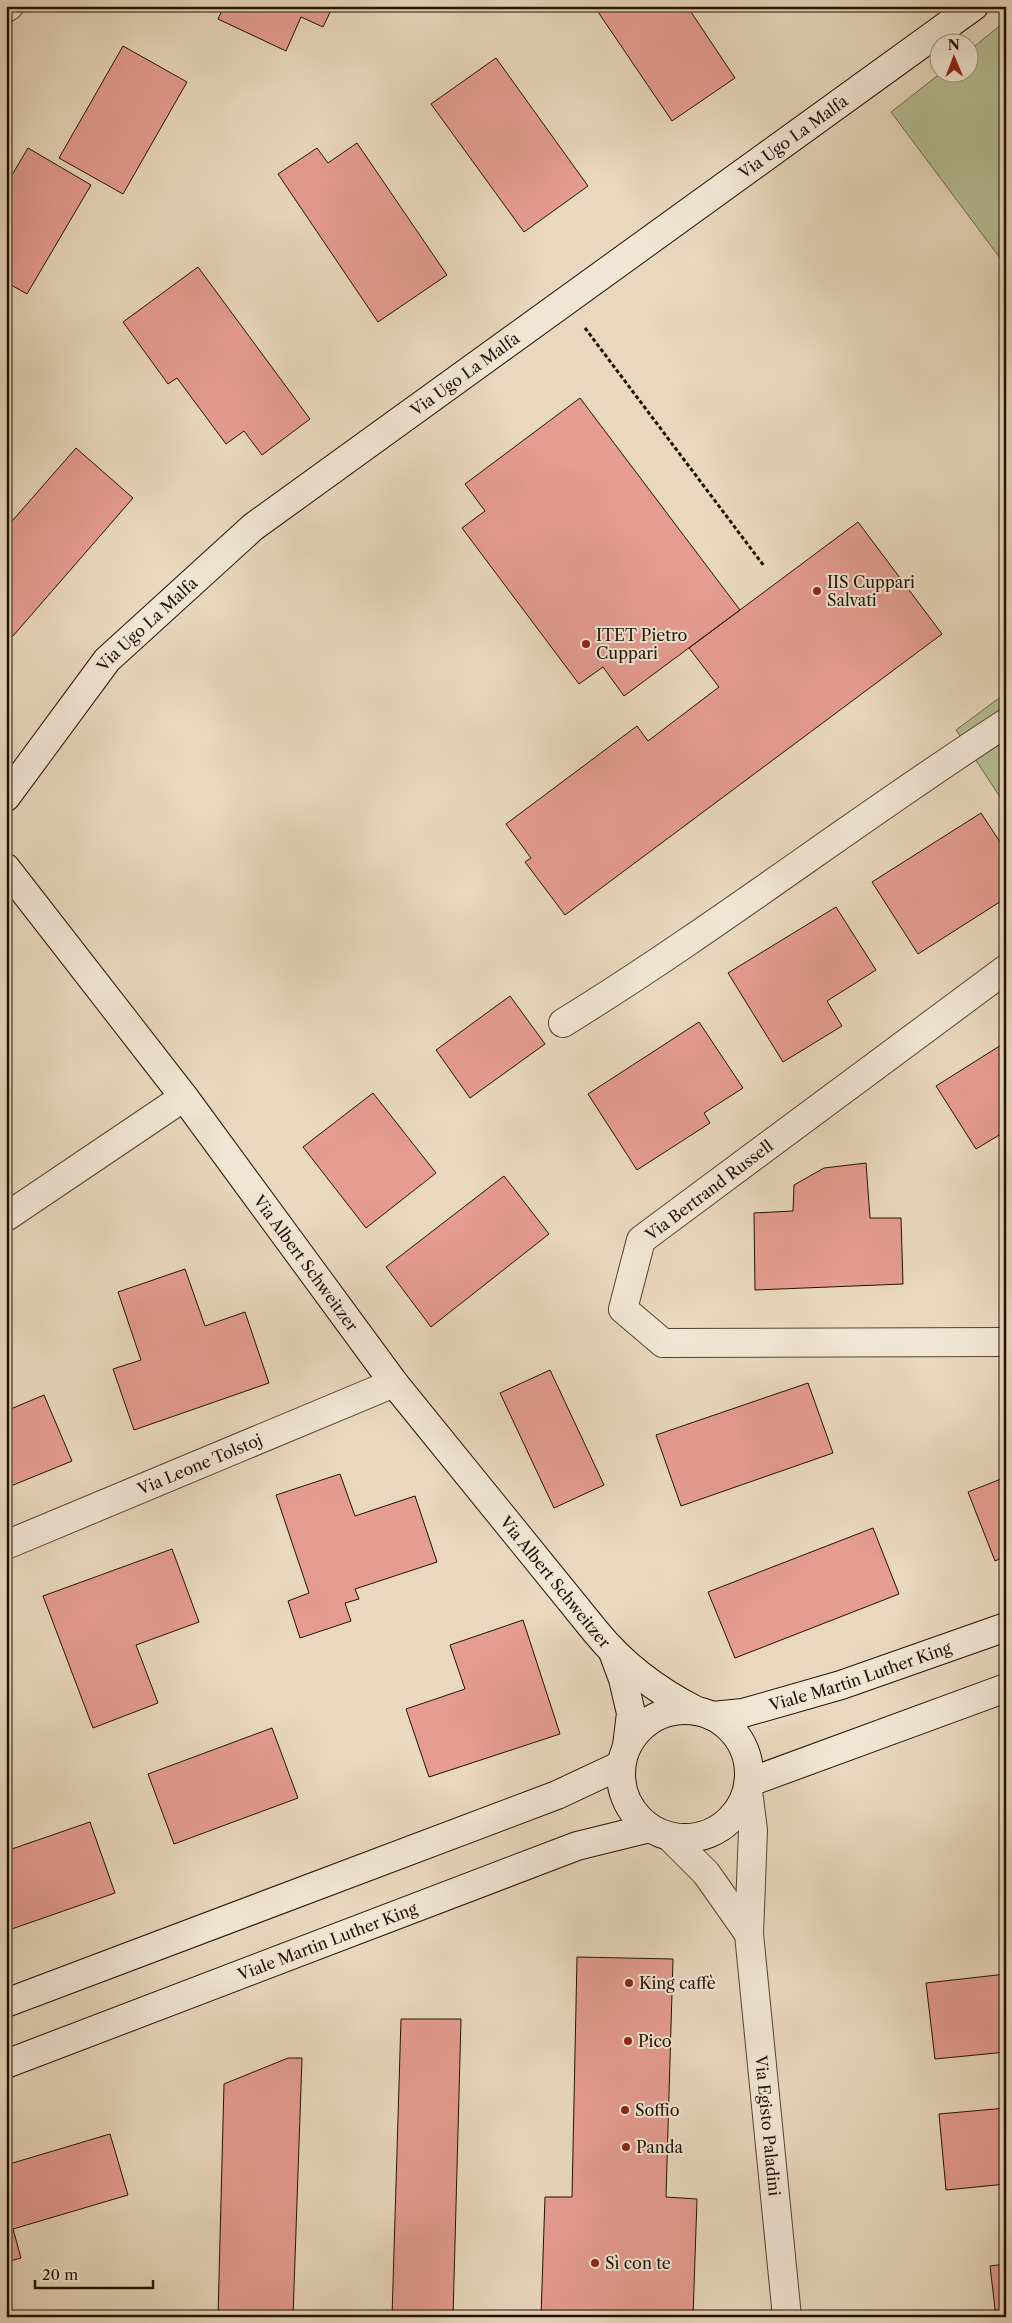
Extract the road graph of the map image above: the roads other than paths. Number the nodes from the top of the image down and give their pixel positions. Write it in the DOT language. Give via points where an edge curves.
graph roads {
  1 [pos="974,6"];
  2 [pos="1006,723"];
  3 [pos="6,797"];
  4 [pos="6,868"];
  5 [pos="1006,969"];
  6 [pos="563,1023"];
  7 [pos="184,1097"];
  8 [pos="6,1217"];
  9 [pos="1006,1342"];
  10 [pos="394,1383"];
  11 [pos="6,1545"];
  12 [pos="1006,1627"];
  13 [pos="613,1652"];
  14 [pos="1006,1688"];
  15 [pos="703,1713"];
  16 [pos="624,1756"];
  17 [pos="749,1786"];
  18 [pos="660,1833"];
  19 [pos="748,1934"];
  20 [pos="6,2003"];
  21 [pos="6,2064"];
  22 [pos="787,2317"];
  1 -- 3 [label="street, Via Ugo La Malfa" via="253,527 107,660"];
  2 -- 6 [label="street" via="832,840 644,973"];
  4 -- 7 [label="street, Via Albert Schweitzer"];
  5 -- 9 [label="street, Via Bertrand Russell" via="640,1240 623,1310 663,1343"];
  7 -- 8 [label="street"];
  7 -- 10 [label="street, Via Albert Schweitzer"];
  10 -- 11 [label="street, Via Leone Tolstoj"];
  10 -- 13 [label="street, Via Albert Schweitzer"];
  12 -- 15 [label="street, Viale Martin Luther King" via="842,1685 743,1713"];
  13 -- 15 [label="street, Via Albert Schweitzer" via="671,1698"];
  13 -- 16 [label="street, Via Albert Schweitzer" via="631,1713"];
  14 -- 17 [label="street"];
  15 -- 16 [label="street, Viale Martin Luther King" via="674,1710 655,1717 639,1729"];
  15 -- 17 [label="street" via="726,1724 737,1735 749,1765"];
  16 -- 18 [label="street" via="621,1784 627,1801 636,1817"];
  16 -- 20 [label="street, Viale Martin Luther King" via="557,1795"];
  17 -- 18 [label="street, Viale Martin Luther King" via="740,1809 727,1824 709,1834 690,1839"];
  17 -- 19 [label="street, Via Egisto Paladini" via="753,1830"];
  18 -- 19 [label="street, Via Egisto Paladini" via="706,1873"];
  18 -- 21 [label="street, Viale Martin Luther King" via="577,1846"];
  19 -- 22 [label="street, Via Egisto Paladini"];
}
